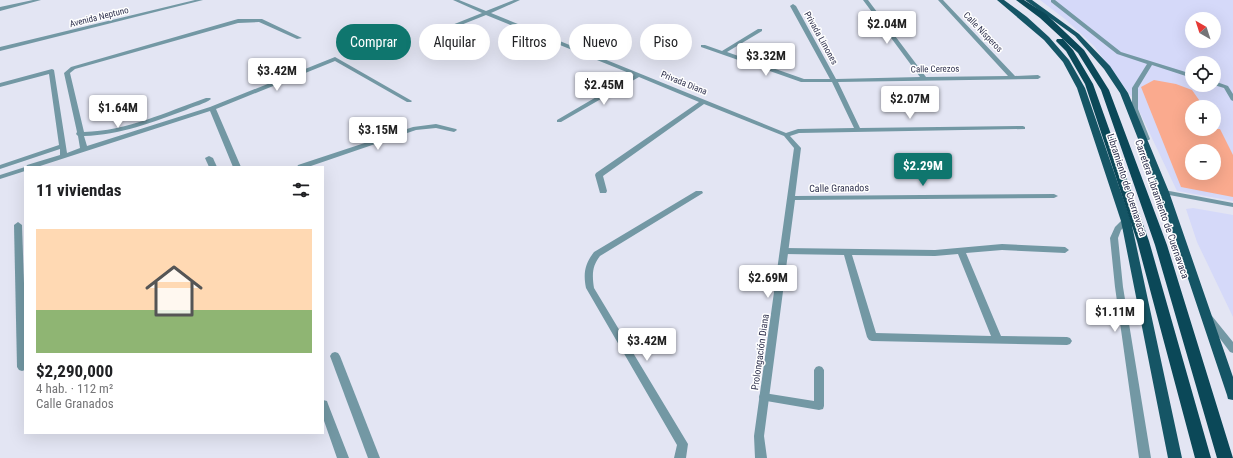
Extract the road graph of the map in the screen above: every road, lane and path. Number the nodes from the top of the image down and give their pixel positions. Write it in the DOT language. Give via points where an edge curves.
graph roads {
  1 [pos="39,0"];
  2 [pos="201,0"];
  3 [pos="455,0"];
  4 [pos="518,0"];
  5 [pos="865,0"];
  6 [pos="940,0"];
  7 [pos="1000,0"];
  8 [pos="1010,0"];
  9 [pos="1019,0"];
  10 [pos="1028,0"];
  11 [pos="1052,1"];
  12 [pos="793,6"];
  13 [pos="0,9"];
  14 [pos="486,14"];
  15 [pos="460,24"];
  16 [pos="760,30"];
  17 [pos="299,38"];
  18 [pos="703,46"];
  19 [pos="0,49"];
  20 [pos="722,53"];
  21 [pos="1150,62"];
  22 [pos="1185,74"];
  23 [pos="639,75"];
  24 [pos="1013,77"];
  25 [pos="1038,77"];
  26 [pos="833,79"];
  27 [pos="924,79"];
  28 [pos="0,85"];
  29 [pos="1221,85"];
  30 [pos="208,99"];
  31 [pos="1233,99"];
  32 [pos="704,101"];
  33 [pos="409,102"];
  34 [pos="212,108"];
  35 [pos="559,121"];
  36 [pos="1023,128"];
  37 [pos="454,130"];
  38 [pos="858,130"];
  39 [pos="80,134"];
  40 [pos="786,135"];
  41 [pos="63,146"];
  42 [pos="84,149"];
  43 [pos="64,156"];
  44 [pos="209,158"];
  45 [pos="33,166"];
  46 [pos="213,166"];
  47 [pos="237,166"];
  48 [pos="304,166"];
  49 [pos="0,167"];
  50 [pos="1154,167"];
  51 [pos="24,169"];
  52 [pos="0,177"];
  53 [pos="603,191"];
  54 [pos="1164,192"];
  55 [pos="699,193"];
  56 [pos="1054,196"];
  57 [pos="792,198"];
  58 [pos="1233,205"];
  59 [pos="1126,221"];
  60 [pos="18,225"];
  61 [pos="1065,250"];
  62 [pos="785,251"];
  63 [pos="847,252"];
  64 [pos="961,252"];
  65 [pos="1208,318"];
  66 [pos="998,340"];
  67 [pos="1068,341"];
  68 [pos="1233,349"];
  69 [pos="335,356"];
  70 [pos="24,366"];
  71 [pos="819,370"];
  72 [pos="1233,395"];
  73 [pos="764,397"];
  74 [pos="324,407"];
  75 [pos="1173,453"];
  76 [pos="1203,457"];
  77 [pos="343,458"];
  78 [pos="374,458"];
  79 [pos="680,458"];
  80 [pos="761,458"];
  81 [pos="1145,458"];
  82 [pos="1225,458"];
  1 -- 13 [label="street"];
  2 -- 19 [label="street, Avenida Neptuno"];
  3 -- 14 [label="street, Privada Diana"];
  4 -- 14 [label="street"];
  5 -- 27 [label="street"];
  6 -- 24 [label="street, Calle Nísperos"];
  7 -- 59 [label="main road, Libramiento de Cuernavaca" via="1057,48 1076,77"];
  8 -- 76 [label="highway" via="1033,16 1069,50 1090,84 1143,241"];
  9 -- 82 [label="highway, Carretera Libramiento de Cuernavaca" via="1043,16 1081,52 1105,90 1161,245"];
  10 -- 50 [label="main road" via="1077,35 1107,68 1124,93"];
  11 -- 21 [label="street" via="1119,53"];
  12 -- 26 [label="street, Privada Limones"];
  14 -- 15 [label="street"];
  14 -- 23 [label="street, Privada Diana"];
  16 -- 20 [label="street"];
  17 -- 39 [label="street" via="260,20 250,19 73,68 67,73"];
  18 -- 20 [label="street, Calle Cerezos"];
  20 -- 26 [label="street, Calle Cerezos" via="803,81"];
  21 -- 22 [label="street"];
  21 -- 50 [label="street" via="1135,88 1135,109 1156,163"];
  23 -- 32 [label="street, Privada Diana"];
  23 -- 35 [label="street"];
  24 -- 25 [label="street, Calle Cerezos"];
  24 -- 27 [label="street, Calle Cerezos"];
  26 -- 27 [label="street, Calle Cerezos"];
  26 -- 38 [label="street, Privada Limones"];
  28 -- 41 [label="street" via="52,71"];
  29 -- 31 [label="street" via="1226,87"];
  30 -- 39 [label="street" via="115,131"];
  32 -- 40 [label="street, Privada Diana"];
  32 -- 53 [label="street" via="599,175"];
  33 -- 34 [label="street" via="335,59"];
  34 -- 42 [label="street"];
  34 -- 47 [label="street"];
  36 -- 38 [label="street"];
  37 -- 48 [label="street" via="436,126 415,128"];
  38 -- 40 [label="street" via="798,131"];
  39 -- 42 [label="street"];
  40 -- 57 [label="street, Prolongación Diana" via="798,148"];
  41 -- 43 [label="street"];
  41 -- 49 [label="street"];
  42 -- 43 [label="street"];
  43 -- 45 [label="street"];
  44 -- 46 [label="street"];
  50 -- 54 [label="main road"];
  51 -- 52 [label="street"];
  54 -- 58 [label="street"];
  54 -- 65 [label="main road"];
  55 -- 79 [label="street" via="597,254 590,263 587,273 590,288 683,444"];
  56 -- 57 [label="street, Calle Granados"];
  57 -- 62 [label="street, Prolongación Diana"];
  59 -- 75 [label="main road, Libramiento de Cuernavaca"];
  59 -- 81 [label="street" via="1114,238"];
  60 -- 70 [label="street" via="22,367"];
  61 -- 64 [label="street" via="1002,247"];
  62 -- 63 [label="street"];
  62 -- 73 [label="street, Prolongación Diana"];
  63 -- 64 [label="street"];
  63 -- 66 [label="street" via="872,336"];
  64 -- 66 [label="street"];
  65 -- 68 [label="street"];
  65 -- 72 [label="main road"];
  66 -- 67 [label="street"];
  69 -- 78 [label="street"];
  71 -- 73 [label="street" via="819,406"];
  73 -- 80 [label="street, Prolongación Diana" via="759,436"];
  74 -- 77 [label="street"];
}
